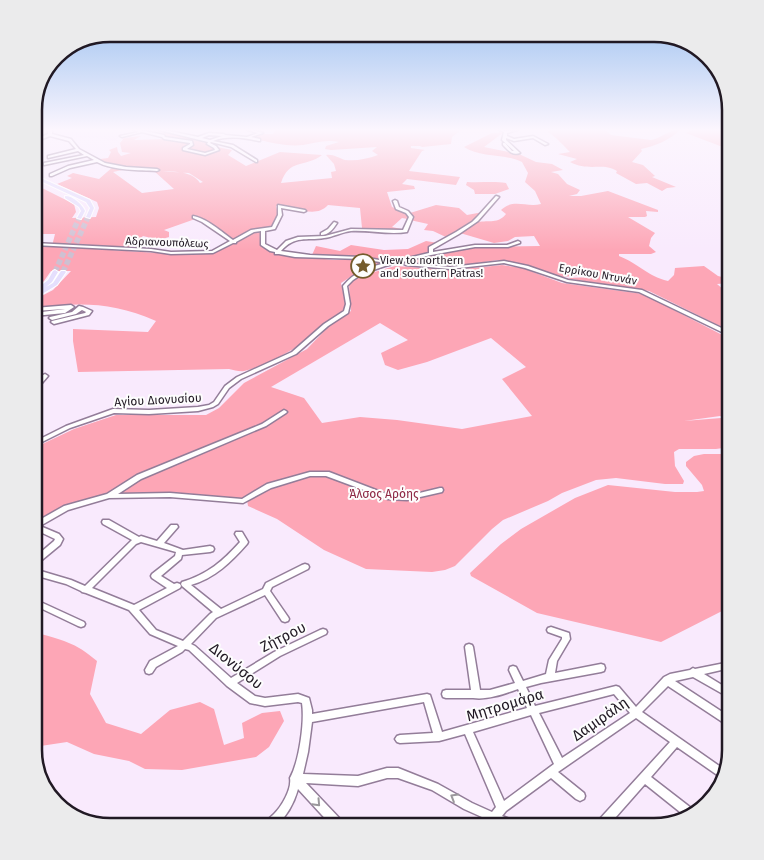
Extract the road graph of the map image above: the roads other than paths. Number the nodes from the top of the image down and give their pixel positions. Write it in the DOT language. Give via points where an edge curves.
graph roads {
  1 [pos="63,170"];
  2 [pos="51,175"];
  3 [pos="43,180"];
  4 [pos="43,185"];
  5 [pos="498,197"];
  6 [pos="396,200"];
  7 [pos="304,211"];
  8 [pos="88,217"];
  9 [pos="79,218"];
  10 [pos="194,218"];
  11 [pos="335,223"];
  12 [pos="262,230"];
  13 [pos="312,236"];
  14 [pos="234,242"];
  15 [pos="518,242"];
  16 [pos="43,245"];
  17 [pos="277,253"];
  18 [pos="430,254"];
  19 [pos="396,263"];
  20 [pos="55,272"];
  21 [pos="63,272"];
  22 [pos="43,286"];
  23 [pos="43,292"];
  24 [pos="71,307"];
  25 [pos="81,308"];
  26 [pos="43,309"];
  27 [pos="43,315"];
  28 [pos="53,320"];
  29 [pos="722,330"];
  30 [pos="45,376"];
  31 [pos="43,379"];
  32 [pos="284,412"];
  33 [pos="42,440"];
  34 [pos="440,490"];
  35 [pos="110,496"];
  36 [pos="42,521"];
  37 [pos="106,522"];
  38 [pos="174,528"];
  39 [pos="42,530"];
  40 [pos="238,534"];
  41 [pos="137,539"];
  42 [pos="160,543"];
  43 [pos="210,549"];
  44 [pos="180,553"];
  45 [pos="42,555"];
  46 [pos="305,567"];
  47 [pos="42,574"];
  48 [pos="185,584"];
  49 [pos="174,588"];
  50 [pos="86,590"];
  51 [pos="266,592"];
  52 [pos="42,606"];
  53 [pos="134,610"];
  54 [pos="220,613"];
  55 [pos="285,619"];
  56 [pos="81,624"];
  57 [pos="551,630"];
  58 [pos="323,632"];
  59 [pos="185,644"];
  60 [pos="470,647"];
  61 [pos="722,667"];
  62 [pos="602,668"];
  63 [pos="149,670"];
  64 [pos="513,670"];
  65 [pos="693,672"];
  66 [pos="550,677"];
  67 [pos="667,680"];
  68 [pos="230,683"];
  69 [pos="520,686"];
  70 [pos="722,689"];
  71 [pos="446,694"];
  72 [pos="476,695"];
  73 [pos="532,711"];
  74 [pos="636,713"];
  75 [pos="722,717"];
  76 [pos="308,719"];
  77 [pos="468,730"];
  78 [pos="439,737"];
  79 [pos="400,739"];
  80 [pos="676,742"];
  81 [pos="560,765"];
  82 [pos="718,771"];
  83 [pos="551,772"];
  84 [pos="295,778"];
  85 [pos="644,778"];
  86 [pos="580,796"];
  87 [pos="502,808"];
  88 [pos="684,810"];
  89 [pos="494,817"];
  90 [pos="275,818"];
  91 [pos="332,818"];
  92 [pos="608,818"];
  1 -- 2 [label="street"];
  3 -- 8 [label="main road" via="88,201 92,208"];
  4 -- 9 [label="main road" via="78,202 83,208"];
  5 -- 18 [label="street, Αγίου Διονυσίου" via="473,224 431,248"];
  6 -- 13 [label="street" via="397,208 411,217 405,231 356,230"];
  7 -- 12 [label="street, Αδριανουπόλεως" via="279,206 280,215 275,228"];
  10 -- 14 [label="street"];
  11 -- 13 [label="street" via="328,232"];
  12 -- 14 [label="street, Αδριανουπόλεως" via="253,231"];
  12 -- 17 [label="street" via="263,245"];
  13 -- 17 [label="street" via="292,239"];
  14 -- 16 [label="street, Αδριανουπόλεως" via="216,252 177,253"];
  15 -- 18 [label="street" via="508,246 475,246"];
  17 -- 19 [label="street, Ερρίκου Ντυνάν"];
  18 -- 19 [label="street, Αγίου Διονυσίου"];
  19 -- 29 [label="street, Ερρίκου Ντυνάν" via="445,268 497,262 514,264 567,281 646,293"];
  19 -- 33 [label="street, Αγίου Διονυσίου" via="369,269 351,278 345,286 346,312 294,353 239,378 213,405 166,411 113,411"];
  20 -- 22 [label="main road"];
  21 -- 23 [label="main road" via="55,284"];
  24 -- 25 [label="street"];
  24 -- 26 [label="street"];
  24 -- 27 [label="street"];
  25 -- 28 [label="street"];
  25 -- 28 [label="street" via="89,311"];
  30 -- 31 [label="street"];
  32 -- 35 [label="street" via="264,426 139,477"];
  34 -- 35 [label="street" via="407,498 388,497 327,474 310,474 269,486 243,501 170,495"];
  35 -- 36 [label="street" via="66,508"];
  37 -- 41 [label="street"];
  38 -- 42 [label="street"];
  39 -- 45 [label="street" via="59,539"];
  40 -- 48 [label="street" via="244,542 215,571"];
  41 -- 42 [label="street"];
  41 -- 50 [label="street"];
  42 -- 44 [label="street" via="178,549"];
  43 -- 44 [label="street"];
  44 -- 49 [label="street" via="155,576"];
  46 -- 51 [label="street" via="269,585"];
  47 -- 50 [label="street, Διονύσου"];
  48 -- 49 [label="street"];
  48 -- 54 [label="street"];
  49 -- 53 [label="street"];
  50 -- 53 [label="street, Διονύσου"];
  51 -- 54 [label="street"];
  51 -- 55 [label="street"];
  52 -- 56 [label="street"];
  53 -- 59 [label="street, Διονύσου" via="153,632"];
  54 -- 59 [label="street" via="207,621"];
  57 -- 66 [label="street" via="566,635 566,639 553,660"];
  58 -- 68 [label="street, Ζήτρου" via="277,654"];
  59 -- 63 [label="street"];
  59 -- 68 [label="street, Διονύσου"];
  60 -- 72 [label="street"];
  61 -- 65 [label="street, Δαμιράλη"];
  62 -- 66 [label="street"];
  64 -- 69 [label="street"];
  65 -- 67 [label="street, Δαμιράλη"];
  65 -- 70 [label="street"];
  66 -- 69 [label="street"];
  67 -- 74 [label="street, Δαμιράλη"];
  67 -- 75 [label="street"];
  68 -- 76 [label="street, Διονύσου" via="256,701 302,699 307,703"];
  69 -- 72 [label="street"];
  69 -- 73 [label="street"];
  71 -- 72 [label="street"];
  73 -- 74 [label="street, Μητρομάρα" via="616,690"];
  73 -- 77 [label="street, Μητρομάρα"];
  73 -- 81 [label="street"];
  74 -- 80 [label="street"];
  74 -- 81 [label="street, Δαμιράλη"];
  76 -- 78 [label="street" via="427,698"];
  76 -- 84 [label="street"];
  77 -- 78 [label="street, Μητρομάρα"];
  77 -- 87 [label="street"];
  78 -- 79 [label="street, Μητρομάρα"];
  80 -- 82 [label="street"];
  80 -- 85 [label="street"];
  81 -- 83 [label="street, Δαμιράλη"];
  83 -- 86 [label="street"];
  83 -- 87 [label="street, Δαμιράλη"];
  89 -- 84 [label="street, one-way" via="435,787 398,773 358,781"];
  84 -- 90 [label="street" via="286,806"];
  84 -- 91 [label="street, one-way"];
  85 -- 88 [label="street"];
  85 -- 92 [label="street"];
  87 -- 89 [label="street, Δαμιράλη"];
}
